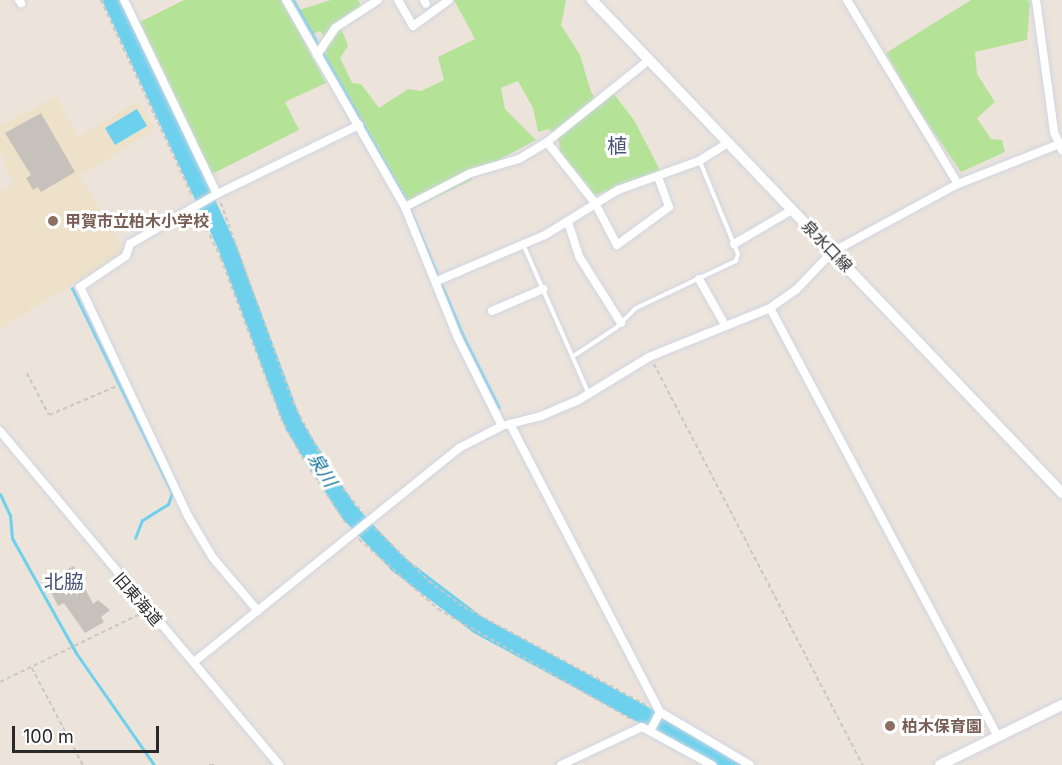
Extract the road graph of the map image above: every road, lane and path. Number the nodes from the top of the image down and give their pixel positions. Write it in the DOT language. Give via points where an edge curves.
graph roads {
  1 [pos="101,0"];
  2 [pos="124,0"];
  3 [pos="286,0"];
  4 [pos="378,0"];
  5 [pos="399,0"];
  6 [pos="449,0"];
  7 [pos="592,0"];
  8 [pos="848,0"];
  9 [pos="1036,0"];
  10 [pos="317,55"];
  11 [pos="649,60"];
  12 [pos="359,125"];
  13 [pos="547,142"];
  14 [pos="728,143"];
  15 [pos="1061,146"];
  16 [pos="699,161"];
  17 [pos="658,177"];
  18 [pos="958,184"];
  19 [pos="214,196"];
  20 [pos="595,203"];
  21 [pos="198,205"];
  22 [pos="405,207"];
  23 [pos="792,210"];
  24 [pos="568,222"];
  25 [pos="523,243"];
  26 [pos="734,244"];
  27 [pos="832,252"];
  28 [pos="699,279"];
  29 [pos="437,281"];
  30 [pos="543,289"];
  31 [pos="770,308"];
  32 [pos="492,311"];
  33 [pos="621,323"];
  34 [pos="724,325"];
  35 [pos="575,355"];
  36 [pos="649,357"];
  37 [pos="27,373"];
  38 [pos="126,382"];
  39 [pos="588,392"];
  40 [pos="510,424"];
  41 [pos="502,426"];
  42 [pos="0,431"];
  43 [pos="1062,493"];
  44 [pos="368,521"];
  45 [pos="356,533"];
  46 [pos="148,610"];
  47 [pos="258,611"];
  48 [pos="194,662"];
  49 [pos="32,668"];
  50 [pos="0,682"];
  51 [pos="1062,705"];
  52 [pos="659,714"];
  53 [pos="642,727"];
  54 [pos="651,729"];
  55 [pos="998,737"];
  56 [pos="82,765"];
  57 [pos="209,765"];
  58 [pos="214,765"];
  59 [pos="279,765"];
  60 [pos="561,765"];
  61 [pos="712,765"];
  62 [pos="750,765"];
  63 [pos="863,765"];
  64 [pos="940,765"];
  1 -- 21 [label="path"];
  2 -- 19 [label="street"];
  3 -- 10 [label="street"];
  4 -- 10 [label="street" via="335,28"];
  5 -- 6 [label="street" via="413,26"];
  7 -- 11 [label="main road, 泉水口線"];
  8 -- 18 [label="street"];
  9 -- 15 [label="street"];
  10 -- 12 [label="street"];
  11 -- 13 [label="street"];
  11 -- 14 [label="main road, 泉水口線"];
  12 -- 19 [label="street"];
  12 -- 22 [label="street"];
  13 -- 20 [label="street"];
  13 -- 22 [label="street" via="519,159 471,173"];
  14 -- 16 [label="street"];
  14 -- 23 [label="main road, 泉水口線"];
  15 -- 18 [label="street"];
  16 -- 17 [label="street"];
  16 -- 26 [label="lane"];
  17 -- 20 [label="street" via="618,190"];
  17 -- 20 [label="street" via="669,207 617,245"];
  18 -- 27 [label="street"];
  19 -- 21 [label="street"];
  19 -- 44 [label="path" via="293,402 329,471"];
  20 -- 24 [label="street"];
  21 -- 38 [label="street" via="130,244 126,256 80,287"];
  21 -- 45 [label="path" via="281,418 302,457"];
  22 -- 29 [label="street"];
  23 -- 26 [label="street"];
  23 -- 27 [label="main road, 泉水口線"];
  24 -- 25 [label="street"];
  24 -- 33 [label="street" via="580,258"];
  25 -- 29 [label="street"];
  25 -- 30 [label="lane"];
  26 -- 28 [label="lane" via="736,261"];
  27 -- 31 [label="street" via="796,290"];
  27 -- 43 [label="main road, 泉水口線"];
  28 -- 33 [label="lane" via="636,308"];
  28 -- 34 [label="street"];
  29 -- 41 [label="street" via="458,338"];
  30 -- 32 [label="street"];
  30 -- 35 [label="lane"];
  31 -- 34 [label="street"];
  31 -- 55 [label="street"];
  33 -- 35 [label="lane"];
  34 -- 36 [label="street"];
  35 -- 39 [label="lane"];
  36 -- 39 [label="street"];
  36 -- 63 [label="path"];
  37 -- 38 [label="path" via="48,415"];
  38 -- 47 [label="street" via="188,516 213,558"];
  39 -- 40 [label="street" via="541,417"];
  40 -- 41 [label="street"];
  40 -- 52 [label="street"];
  41 -- 44 [label="street" via="459,448"];
  42 -- 46 [label="street, 旧東海道"];
  44 -- 45 [label="street"];
  44 -- 52 [label="path" via="429,581 464,607"];
  45 -- 47 [label="street"];
  45 -- 53 [label="path" via="438,609"];
  46 -- 48 [label="street, 旧東海道"];
  46 -- 49 [label="path"];
  47 -- 48 [label="street"];
  48 -- 59 [label="street, 旧東海道"];
  49 -- 50 [label="path"];
  49 -- 56 [label="path"];
  51 -- 55 [label="main road"];
  52 -- 54 [label="street"];
  52 -- 62 [label="street"];
  53 -- 54 [label="street"];
  53 -- 60 [label="street"];
  54 -- 61 [label="street"];
  55 -- 64 [label="main road"];
  57 -- 58 [label="path"];
}
